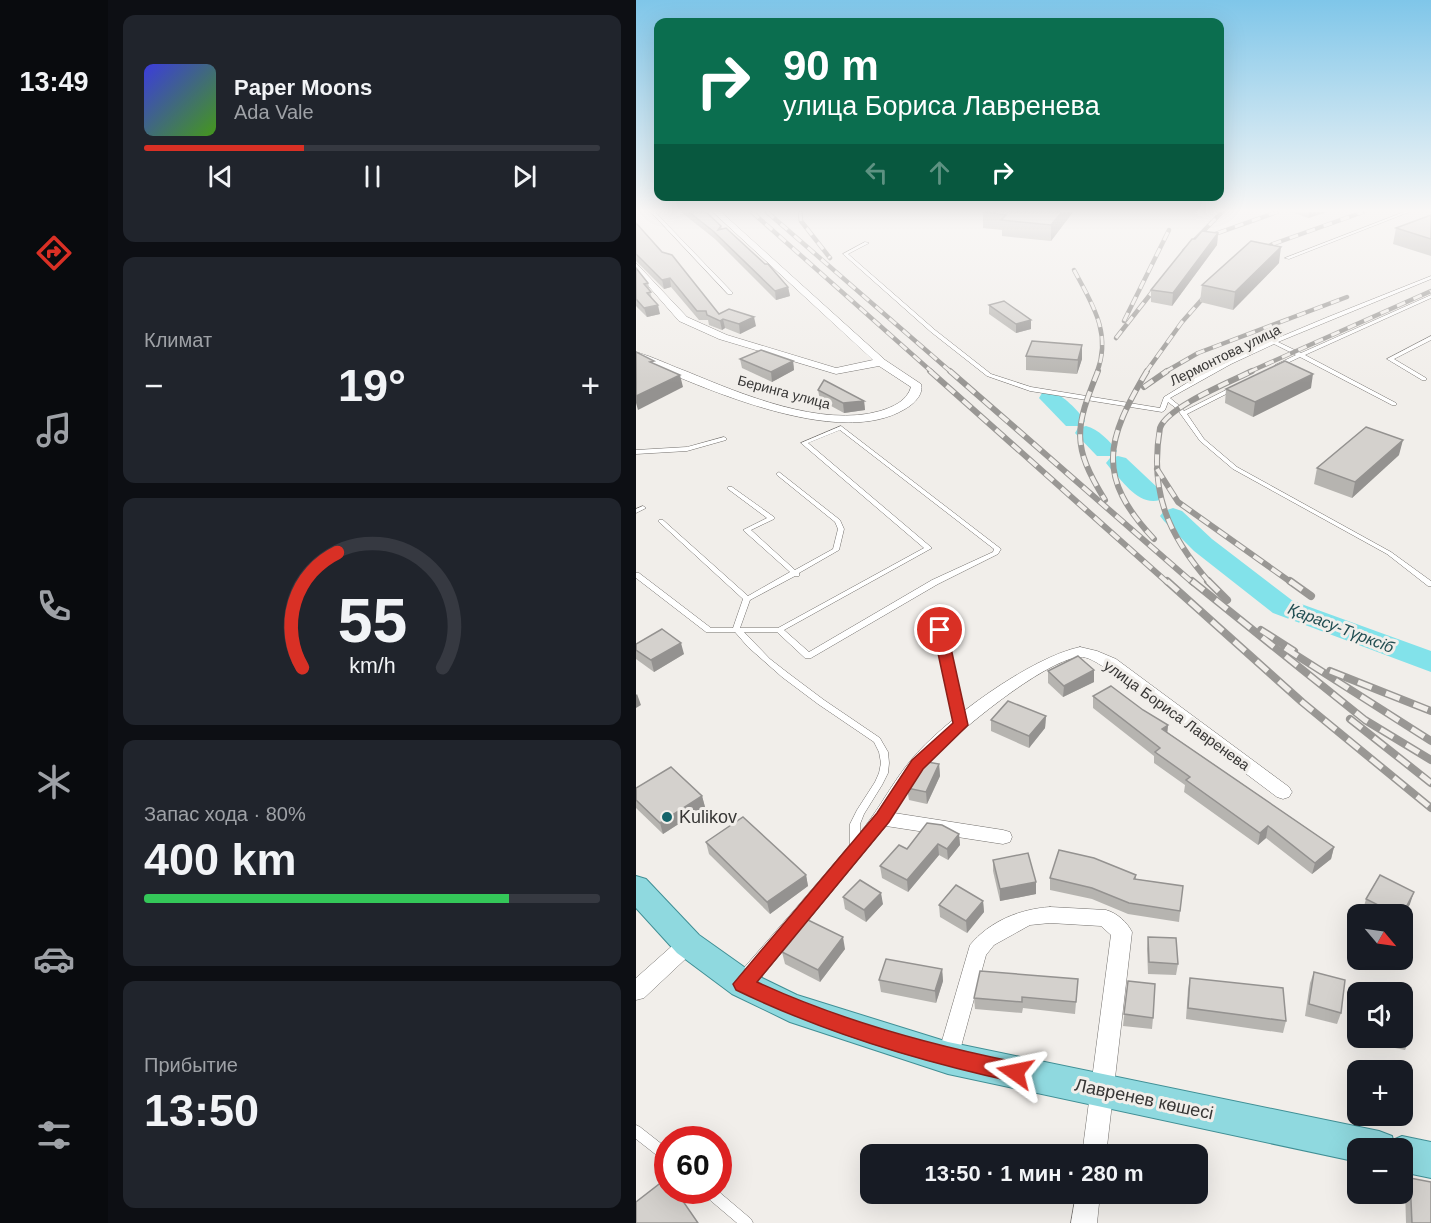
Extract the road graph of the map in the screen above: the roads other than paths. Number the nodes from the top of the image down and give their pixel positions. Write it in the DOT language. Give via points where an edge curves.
graph roads {
  1 [pos="639,269"];
  2 [pos="707,269"];
  3 [pos="779,269"];
  4 [pos="862,269"];
  5 [pos="1431,277"];
  6 [pos="730,293"];
  7 [pos="1431,296"];
  8 [pos="1431,338"];
  9 [pos="1275,342"];
  10 [pos="636,355"];
  11 [pos="1300,355"];
  12 [pos="881,362"];
  13 [pos="1268,371"];
  14 [pos="1424,379"];
  15 [pos="1236,387"];
  16 [pos="1166,398"];
  17 [pos="1394,404"];
  18 [pos="1182,414"];
  19 [pos="724,439"];
  20 [pos="636,452"];
  21 [pos="779,474"];
  22 [pos="730,488"];
  23 [pos="661,521"];
  24 [pos="796,574"];
  25 [pos="636,575"];
  26 [pos="1431,584"];
  27 [pos="747,599"];
  28 [pos="931,618"];
  29 [pos="736,629"];
  30 [pos="778,630"];
  31 [pos="961,725"];
  32 [pos="1283,792"];
  33 [pos="883,818"];
  34 [pos="1003,837"];
  35 [pos="855,852"];
  36 [pos="636,888"];
  37 [pos="688,944"];
  38 [pos="742,984"];
  39 [pos="636,991"];
  40 [pos="948,1058"];
  41 [pos="1103,1090"];
  42 [pos="636,1131"];
  43 [pos="1347,1142"];
  44 [pos="1096,1144"];
  45 [pos="654,1146"];
  46 [pos="1413,1156"];
  47 [pos="1431,1160"];
  48 [pos="724,1204"];
  49 [pos="1087,1204"];
  50 [pos="747,1223"];
  51 [pos="1084,1223"];
  1 -- 12 [label="street" via="682,319 712,333 836,371"];
  2 -- 6 [label="lane"];
  3 -- 12 [label="street"];
  4 -- 16 [label="lane" via="989,375 1030,389 1162,410"];
  5 -- 9 [label="lane, Лермонтова улица"];
  7 -- 11 [label="lane"];
  8 -- 14 [label="lane" via="1390,359"];
  9 -- 11 [label="lane"];
  9 -- 16 [label="lane, Лермонтова улица"];
  10 -- 12 [label="street, Беринга улица" via="720,391 833,421 885,415 915,395 917,386"];
  11 -- 13 [label="lane"];
  11 -- 17 [label="lane"];
  15 -- 18 [label="lane"];
  16 -- 18 [label="lane, Лермонтова улица"];
  18 -- 26 [label="lane, Лермонтова улица" via="1202,440 1235,468 1389,553"];
  19 -- 20 [label="lane" via="687,449"];
  21 -- 24 [label="lane" via="838,521 842,529 836,550"];
  22 -- 24 [label="lane" via="772,518 747,530"];
  23 -- 27 [label="lane"];
  24 -- 27 [label="lane"];
  25 -- 29 [label="lane" via="709,630"];
  27 -- 29 [label="lane"];
  28 -- 31 [label="lane" via="940,630"];
  29 -- 30 [label="lane"];
  29 -- 35 [label="lane" via="793,681 877,740 885,752 885,771 855,825"];
  30 -- 30 [label="lane" via="808,656 998,549 841,428 804,443 929,548"];
  31 -- 32 [label="street, улица Бориса Лавренева" via="1047,663 1080,652 1110,663"];
  31 -- 33 [label="street, улица Бориса Лавренева" via="927,753"];
  33 -- 34 [label="street"];
  33 -- 35 [label="street, улица Бориса Лавренева"];
  35 -- 38 [label="street, улица Бориса Лавренева"];
  36 -- 37 [label="main road, Лавренев көшесі"];
  37 -- 38 [label="main road, Лавренев көшесі"];
  37 -- 39 [label="street"];
  38 -- 40 [label="main road, Лавренев көшесі" via="790,1006"];
  40 -- 41 [label="main road, Лавренев көшесі"];
  40 -- 41 [label="street" via="977,951 987,939 1027,917 1106,918 1122,932"];
  41 -- 43 [label="main road, Лавренев көшесі"];
  41 -- 44 [label="street"];
  42 -- 45 [label="lane"];
  46 -- 47 [label="main road"];
  48 -- 50 [label="lane"];
  49 -- 51 [label="street"];
}
